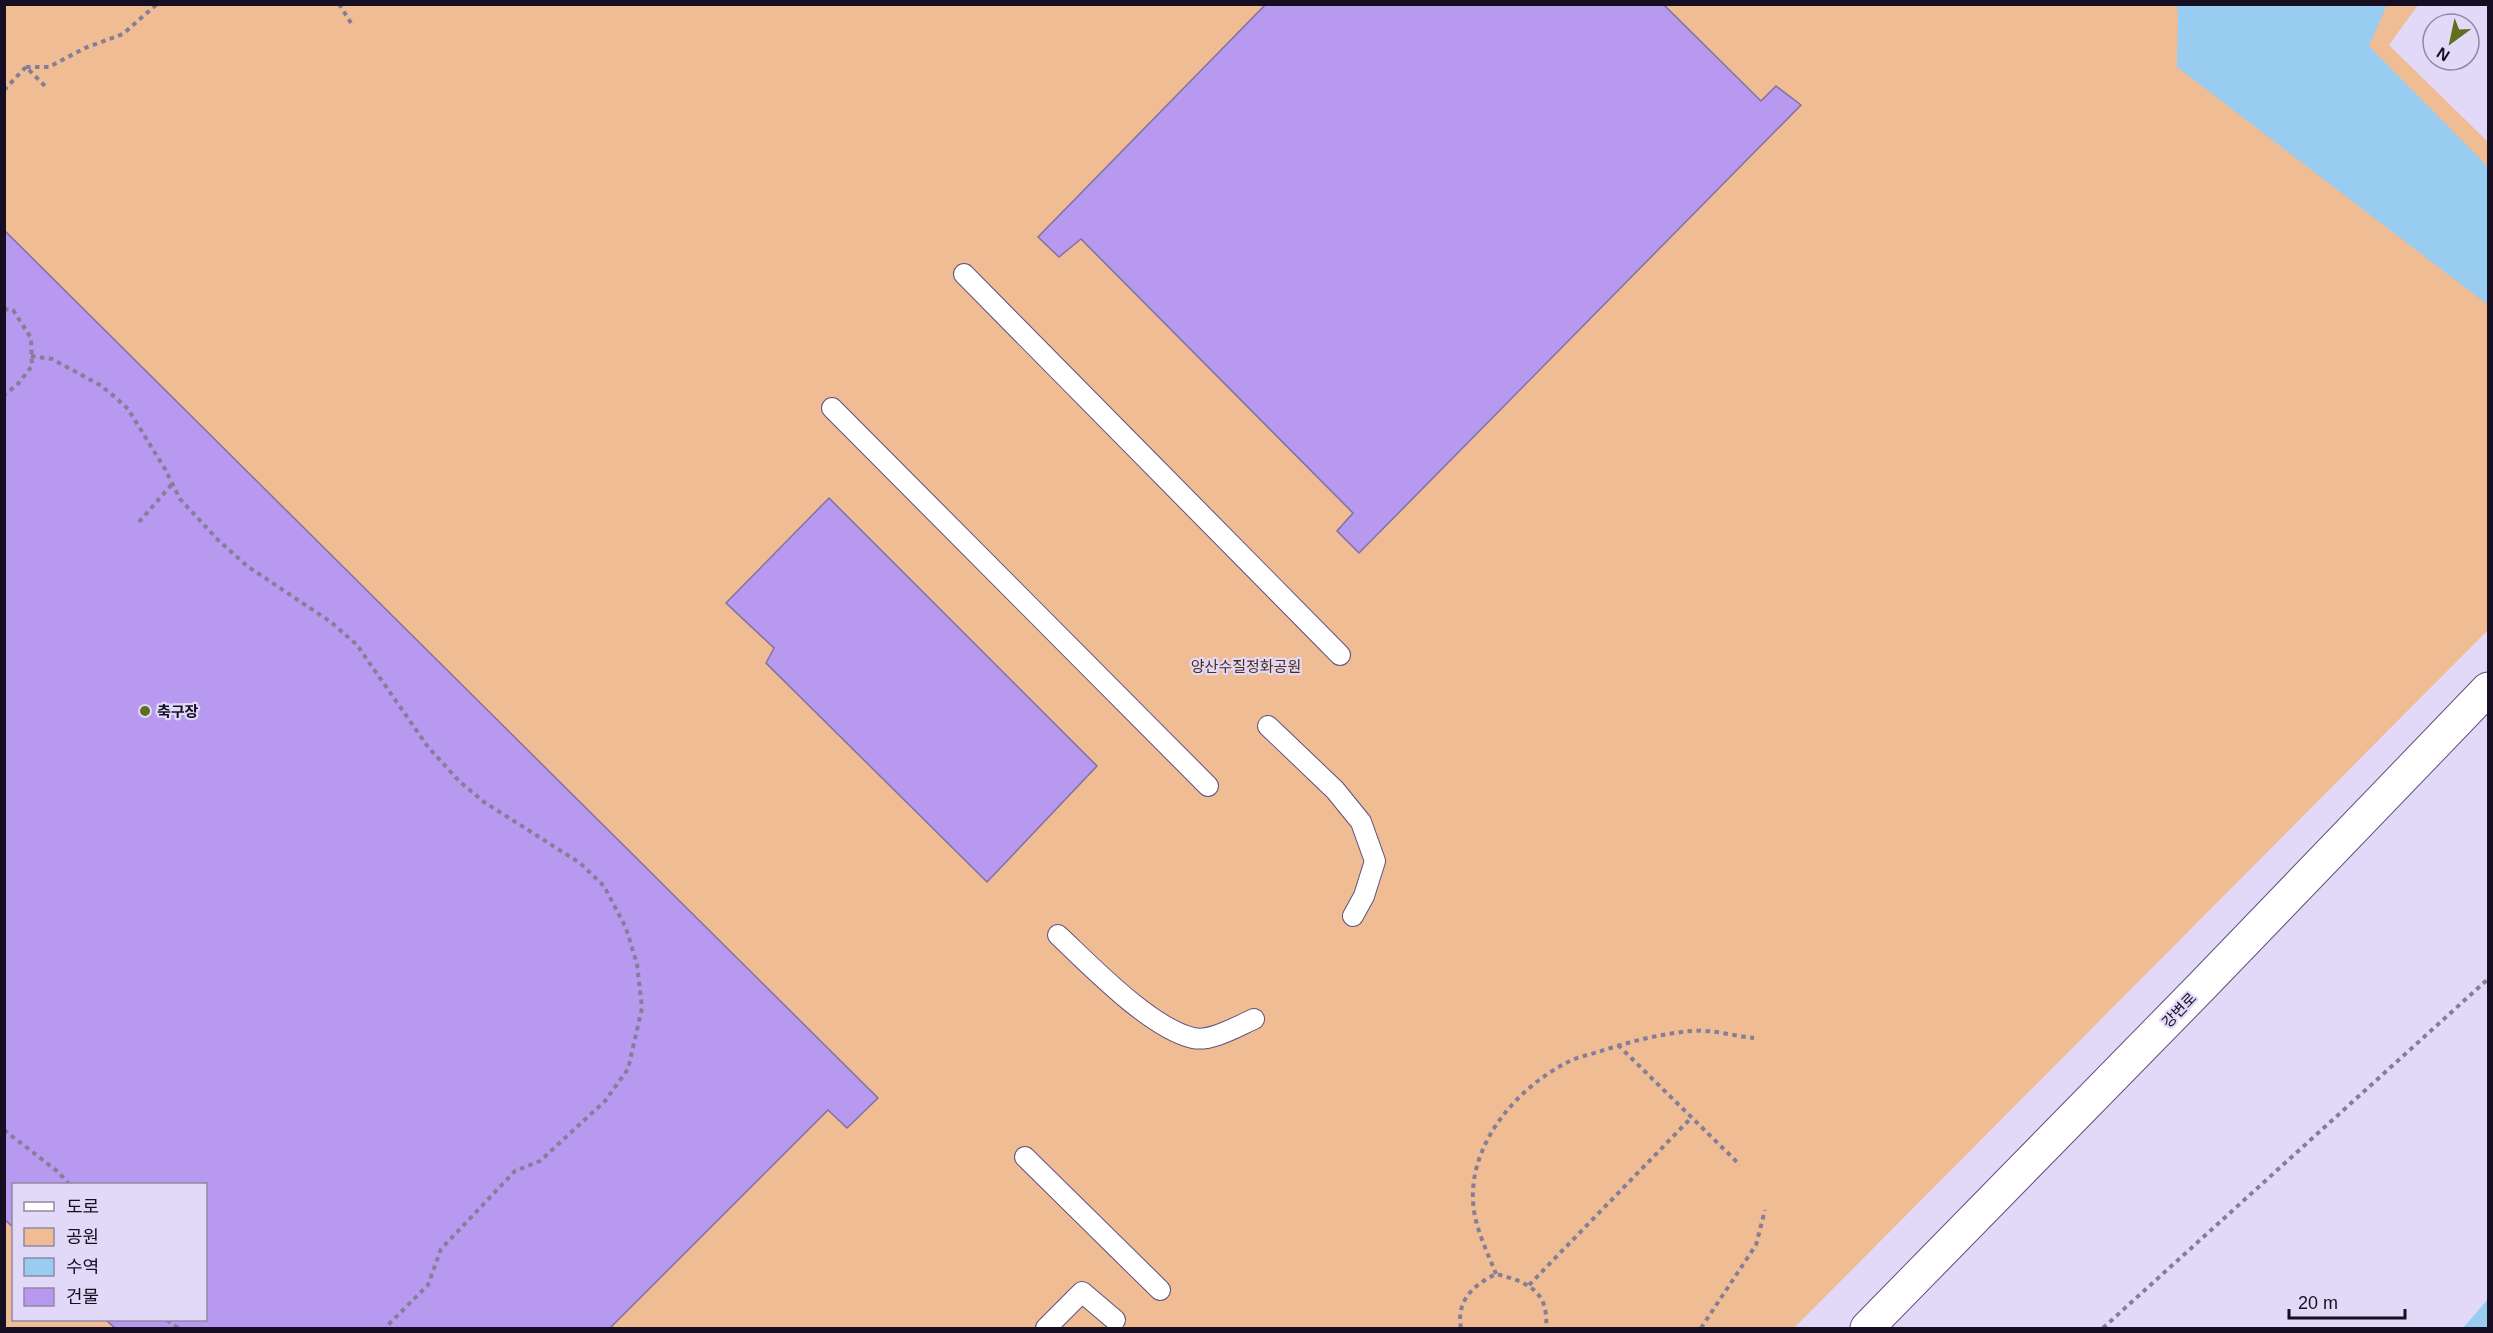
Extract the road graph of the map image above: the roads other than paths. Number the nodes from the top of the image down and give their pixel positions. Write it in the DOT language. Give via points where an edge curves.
graph roads {
  1 [pos="964,274"];
  2 [pos="832,408"];
  3 [pos="1340,655"];
  4 [pos="2488,689"];
  5 [pos="1268,726"];
  6 [pos="1208,786"];
  7 [pos="1353,915"];
  8 [pos="1058,935"];
  9 [pos="1254,1018"];
  10 [pos="1025,1157"];
  11 [pos="1160,1290"];
  12 [pos="1115,1320"];
  13 [pos="1046,1329"];
  14 [pos="1867,1329"];
  1 -- 3 [label="lane"];
  2 -- 6 [label="lane"];
  4 -- 14 [label="street, 강변로"];
  5 -- 7 [label="lane" via="1335,790 1360,822 1375,861 1364,896"];
  8 -- 9 [label="lane" via="1134,1005 1195,1039 1225,1033"];
  10 -- 11 [label="lane"];
  12 -- 13 [label="lane" via="1082,1292"];
}
